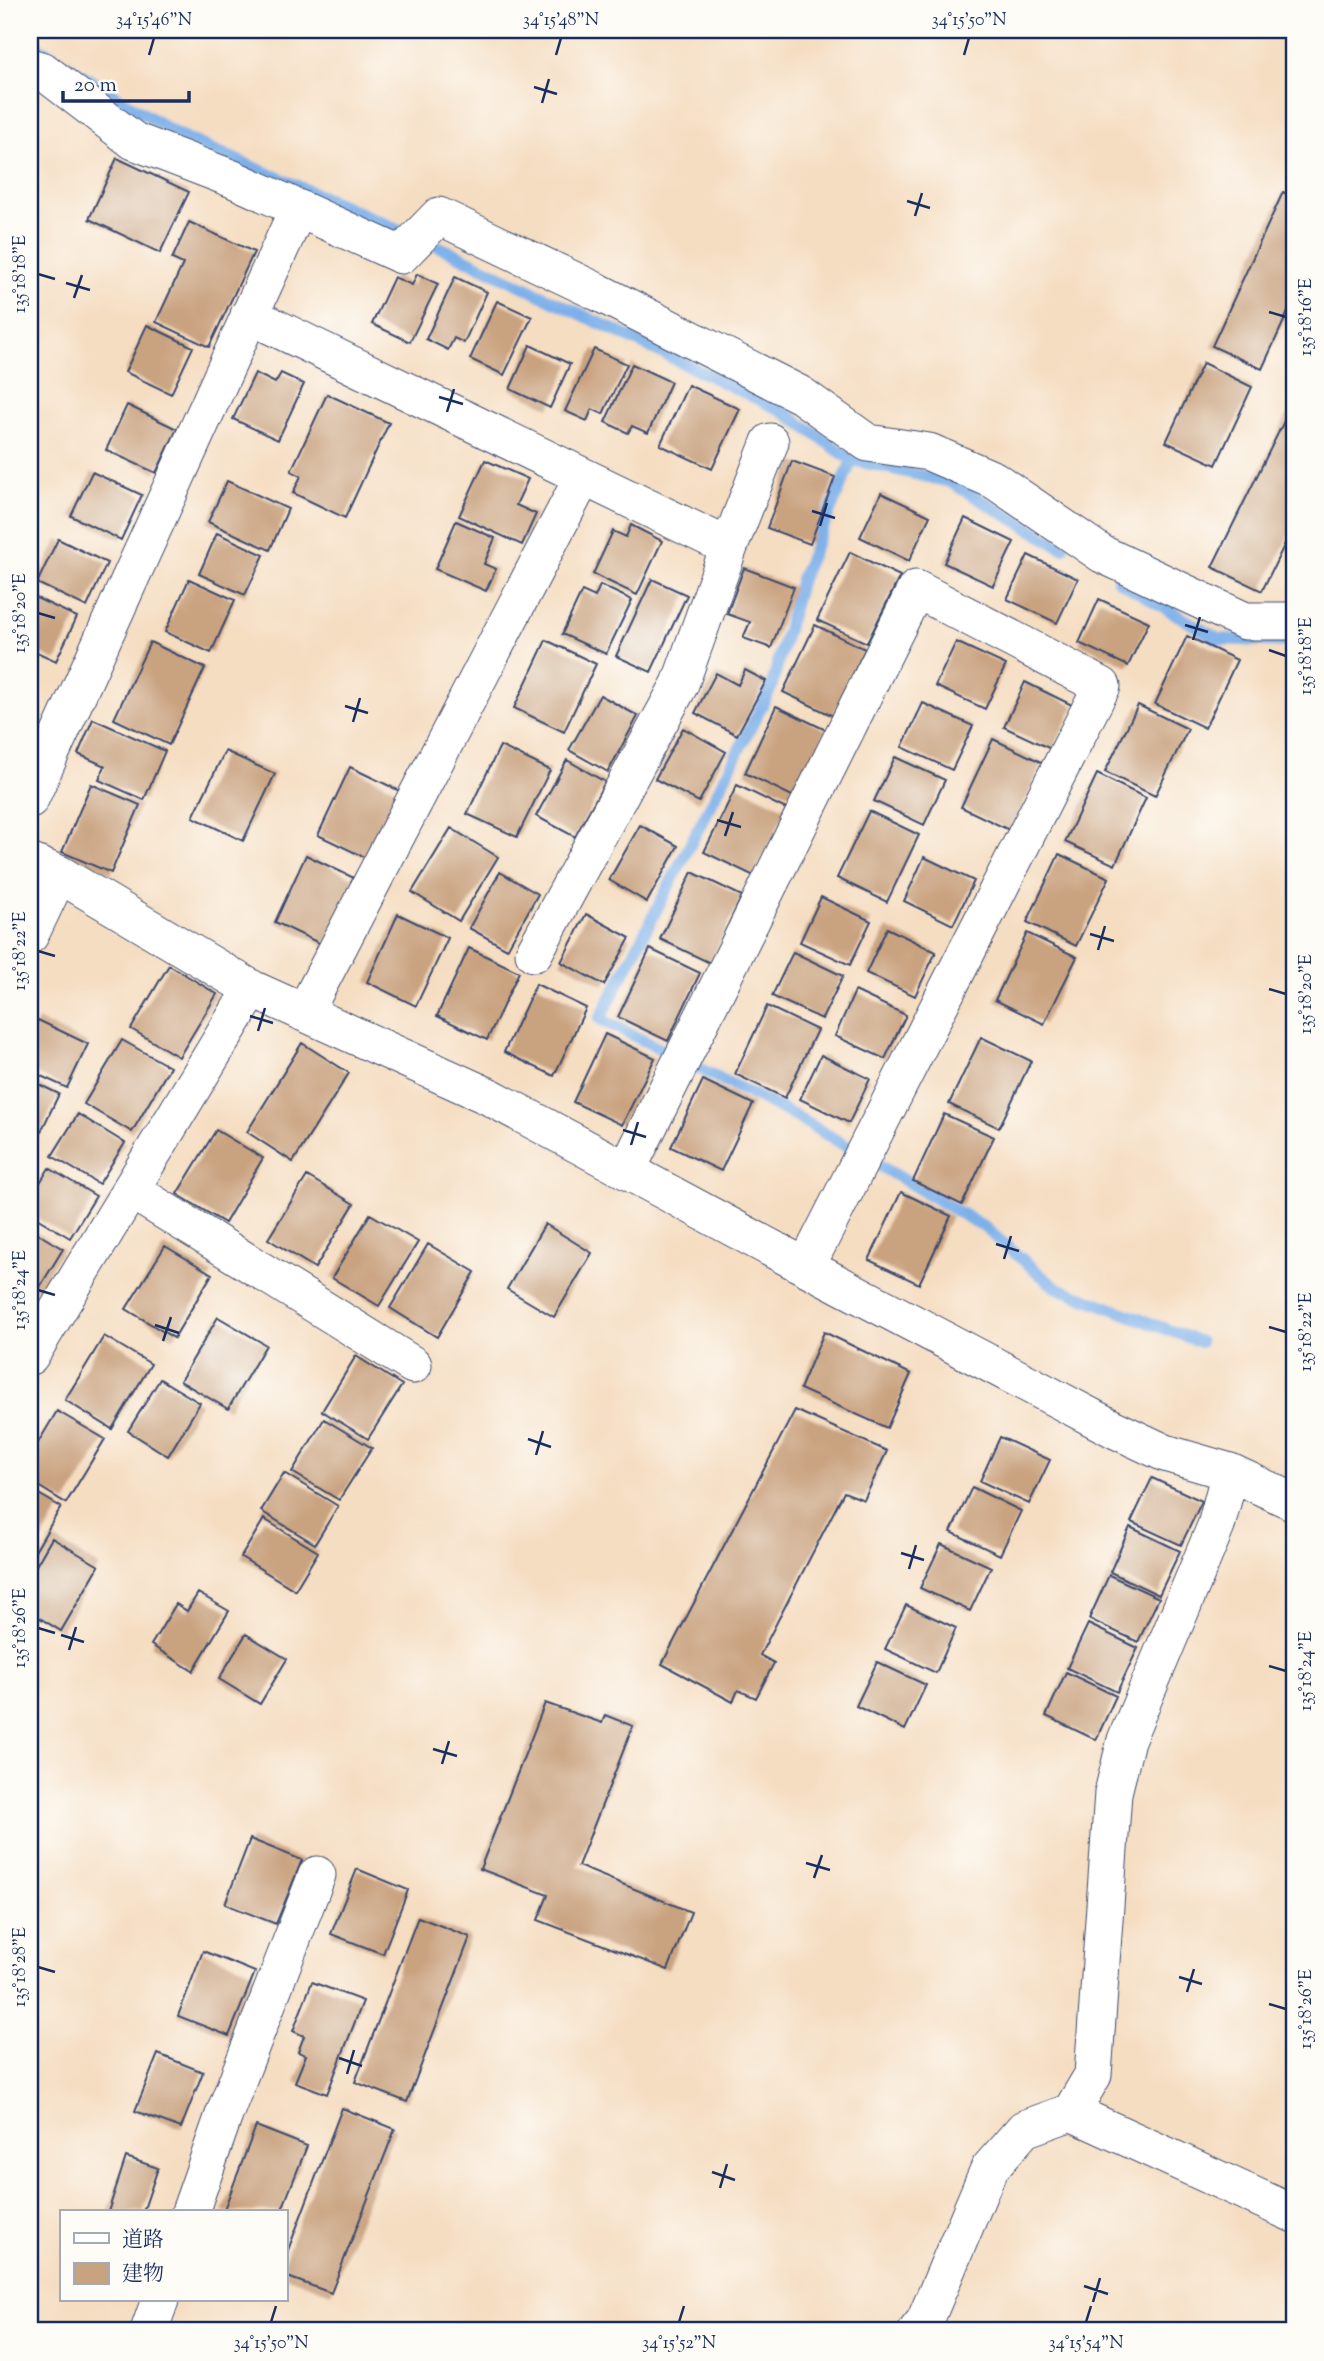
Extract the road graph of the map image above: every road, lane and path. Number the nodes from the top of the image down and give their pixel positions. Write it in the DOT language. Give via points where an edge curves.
graph roads {
  1 [pos="30,67"];
  2 [pos="298,209"];
  3 [pos="249,316"];
  4 [pos="770,442"];
  5 [pos="583,477"];
  6 [pos="729,547"];
  7 [pos="1294,621"];
  8 [pos="30,799"];
  9 [pos="44,868"];
  10 [pos="30,935"];
  11 [pos="534,953"];
  12 [pos="252,989"];
  13 [pos="304,1013"];
  14 [pos="627,1170"];
  15 [pos="131,1189"];
  16 [pos="806,1267"];
  17 [pos="30,1356"];
  18 [pos="413,1365"];
  19 [pos="1230,1472"];
  20 [pos="1294,1502"];
  21 [pos="317,1875"];
  22 [pos="1071,2112"];
  23 [pos="191,2210"];
  24 [pos="1294,2214"];
  25 [pos="159,2302"];
  26 [pos="149,2331"];
  27 [pos="917,2331"];
  1 -- 2 [label="street" via="43,71 134,141"];
  2 -- 3 [label="street"];
  2 -- 7 [label="street" via="401,255 439,216 801,395 868,443 929,452 993,480 1102,554 1245,621"];
  3 -- 5 [label="street"];
  3 -- 8 [label="street"];
  4 -- 6 [label="street"];
  5 -- 6 [label="street"];
  5 -- 13 [label="street"];
  6 -- 11 [label="street" via="680,684"];
  9 -- 10 [label="street"];
  9 -- 12 [label="street"];
  12 -- 13 [label="street"];
  12 -- 15 [label="street"];
  13 -- 14 [label="street" via="490,1097"];
  14 -- 16 [label="street"];
  14 -- 16 [label="street" via="916,589 1102,686"];
  15 -- 17 [label="street"];
  15 -- 18 [label="street"];
  16 -- 19 [label="street" via="1114,1429 1165,1453"];
  19 -- 20 [label="street"];
  19 -- 22 [label="street" via="1216,1526 1126,1740 1113,1793 1093,2075"];
  21 -- 23 [label="street"];
  22 -- 24 [label="street"];
  22 -- 27 [label="street" via="1024,2129 989,2169"];
  25 -- 26 [label="street"];
}
